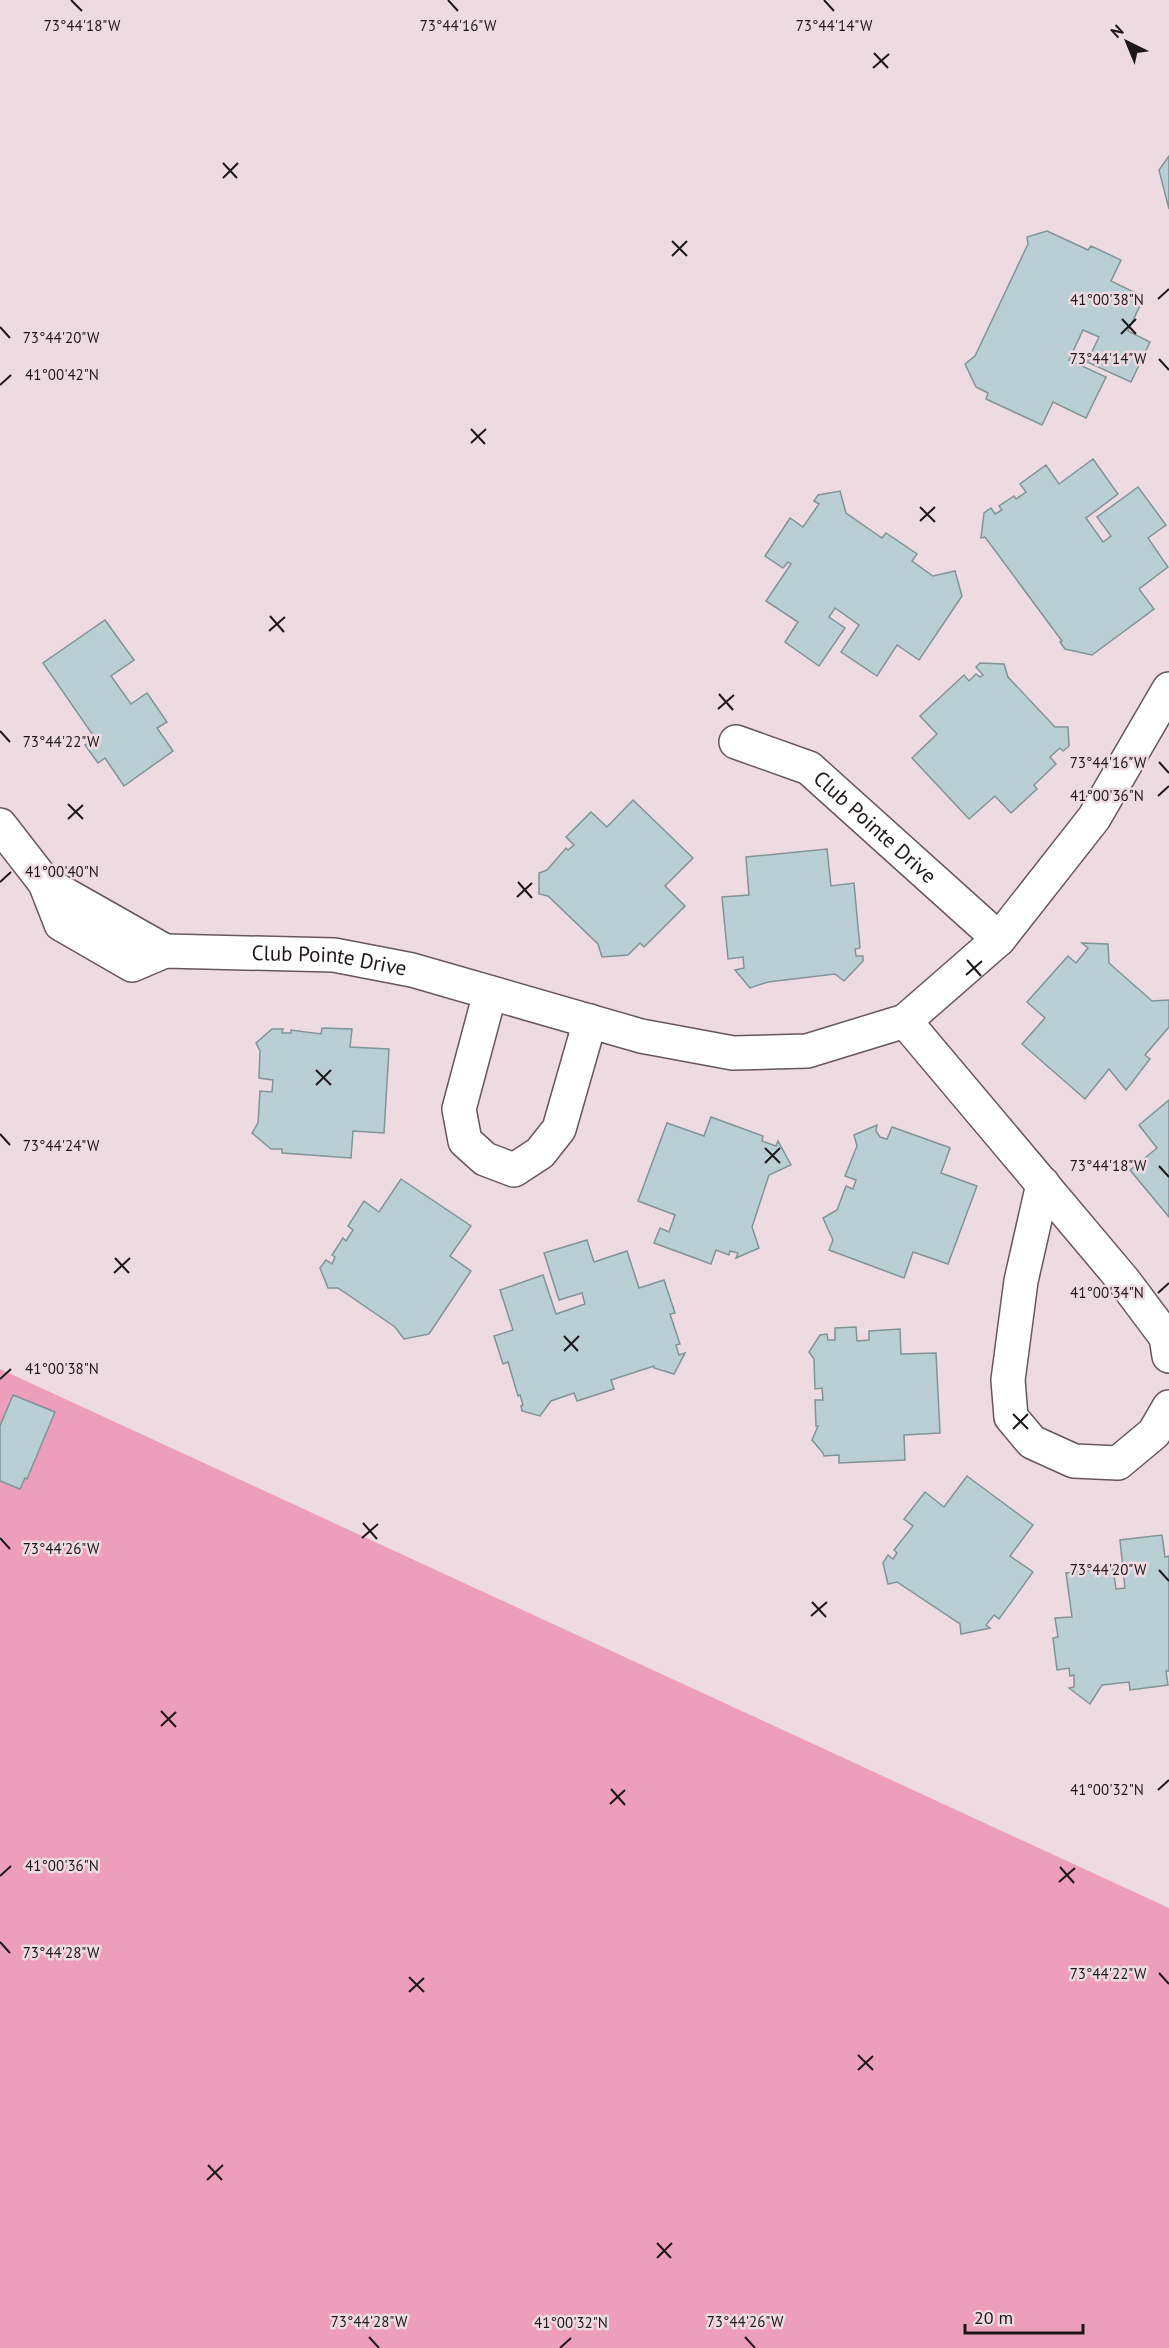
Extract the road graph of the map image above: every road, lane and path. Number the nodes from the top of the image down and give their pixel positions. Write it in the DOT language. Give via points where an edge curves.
graph roads {
  1 [pos="1169,689"];
  2 [pos="736,742"];
  3 [pos="0,825"];
  4 [pos="999,939"];
  5 [pos="490,993"];
  6 [pos="590,1021"];
  7 [pos="905,1021"];
  8 [pos="1043,1184"];
  9 [pos="1169,1356"];
  10 [pos="1169,1407"];
  1 -- 4 [label="street, Club Pointe Drive" via="1095,818"];
  2 -- 4 [label="street, Club Pointe Drive" via="809,768"];
  3 -- 5 [label="street, Club Pointe Drive" via="45,883 165,951 334,955 412,970"];
  4 -- 7 [label="street, Club Pointe Drive"];
  5 -- 6 [label="street, Club Pointe Drive"];
  5 -- 6 [label="street" via="459,1109 465,1142 485,1159 514,1170 540,1153 559,1129"];
  6 -- 7 [label="street, Club Pointe Drive" via="641,1036 734,1053 807,1051"];
  7 -- 8 [label="street"];
  8 -- 9 [label="street" via="1166,1337"];
  8 -- 10 [label="street" via="1020,1281 1008,1380 1011,1417 1032,1442 1074,1461 1118,1463 1154,1433"];
}
